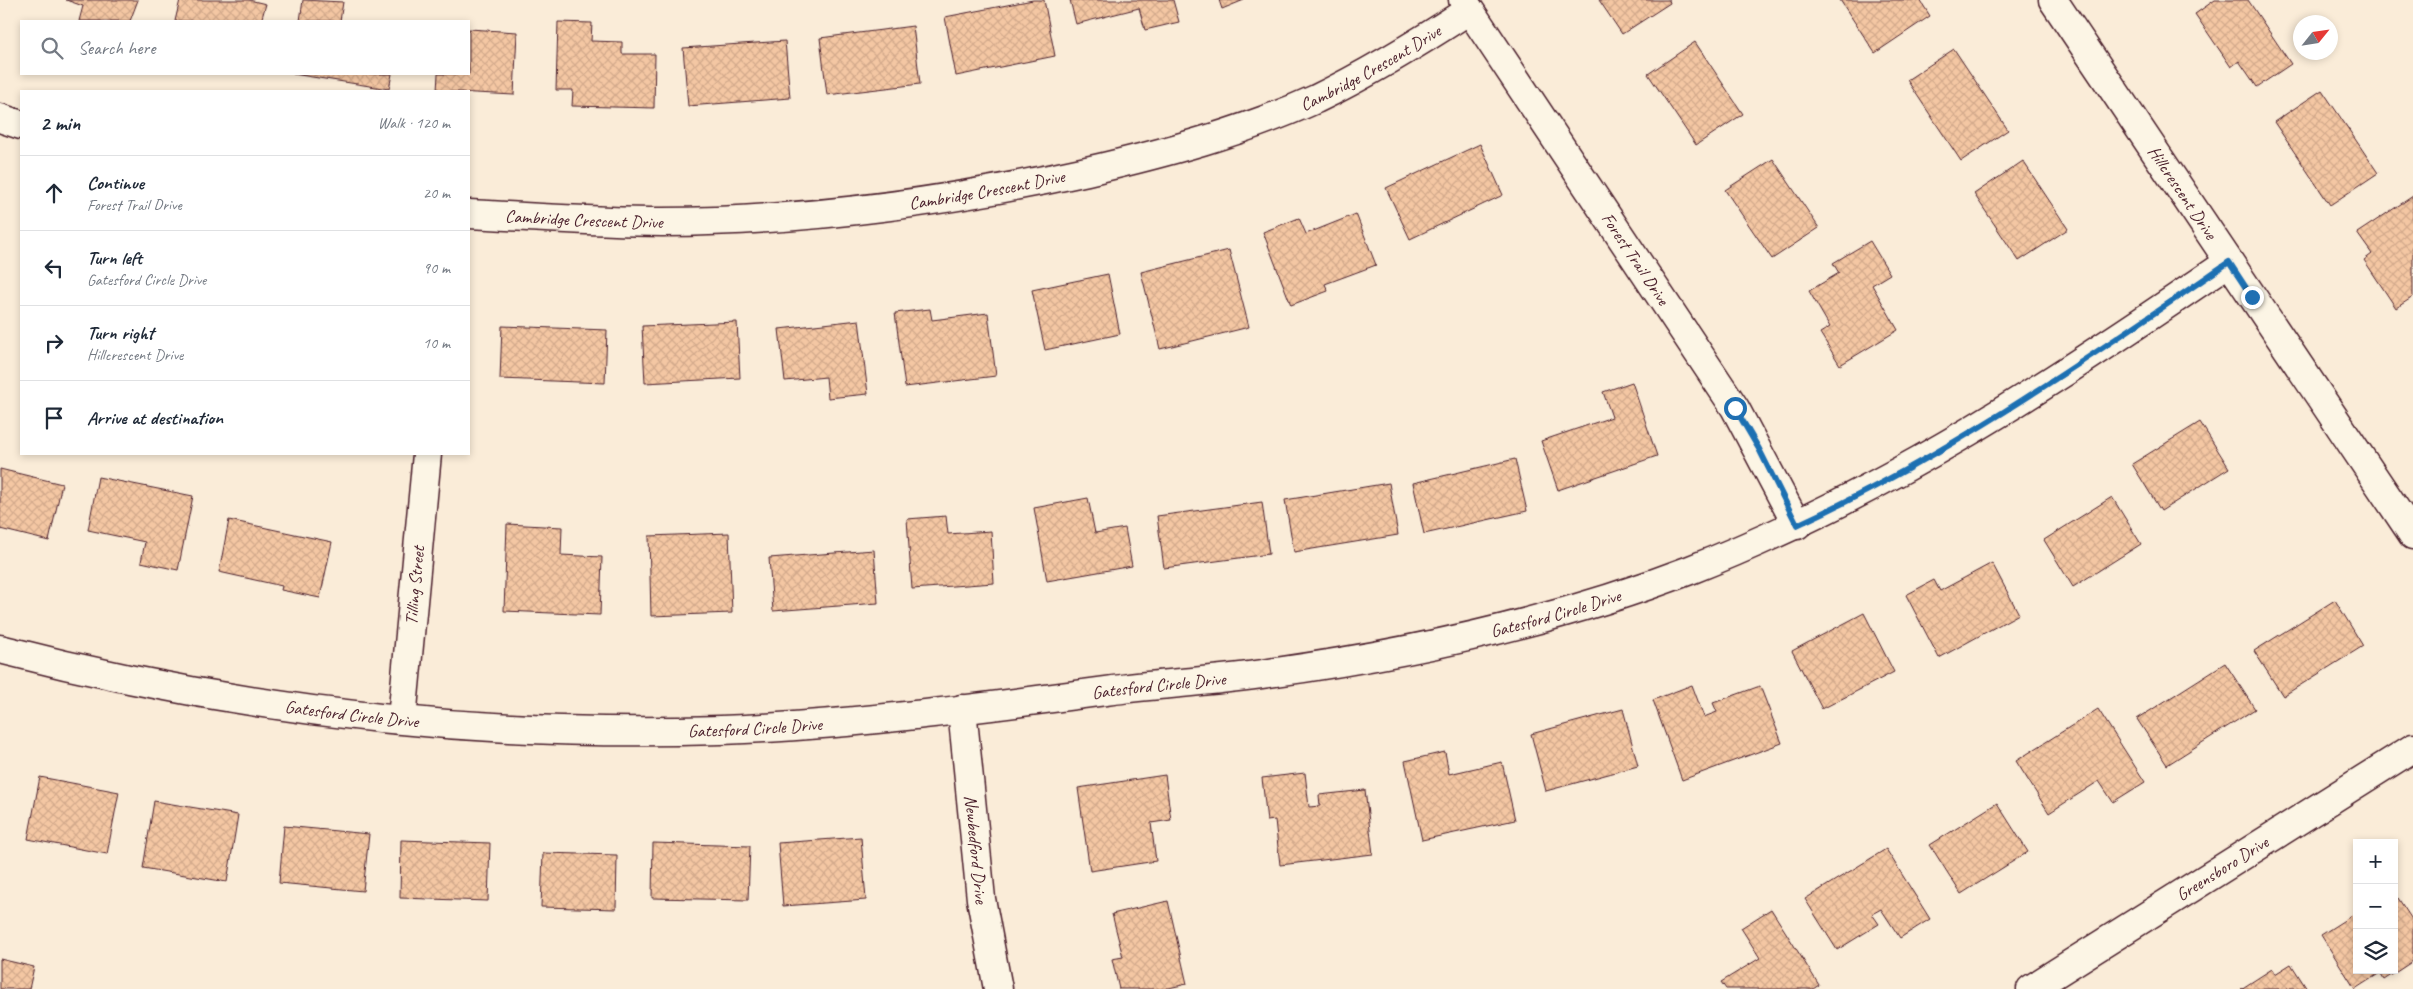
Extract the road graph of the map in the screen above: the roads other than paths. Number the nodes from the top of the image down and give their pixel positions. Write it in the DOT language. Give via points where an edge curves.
graph roads {
  1 [pos="2053,0"];
  2 [pos="1466,5"];
  3 [pos="0,118"];
  4 [pos="20,125"];
  5 [pos="470,214"];
  6 [pos="2229,262"];
  7 [pos="427,455"];
  8 [pos="1797,525"];
  9 [pos="2413,535"];
  10 [pos="0,649"];
  11 [pos="962,709"];
  12 [pos="402,719"];
  13 [pos="2413,748"];
  14 [pos="998,989"];
  15 [pos="2031,989"];
  1 -- 6 [label="street, Hillcrescent Drive"];
  2 -- 5 [label="street, Cambridge Crescent Drive" via="1398,55 1304,104 1194,144 1023,185 915,202 783,217 661,222"];
  2 -- 8 [label="street, Forest Trail Drive" via="1735,408"];
  3 -- 4 [label="street"];
  6 -- 8 [label="street, Gatesford Circle Drive" via="1977,429"];
  6 -- 9 [label="street, Hillcrescent Drive"];
  7 -- 12 [label="street, Tilling Street"];
  8 -- 11 [label="street, Gatesford Circle Drive" via="1636,590 1467,638 1267,674"];
  10 -- 12 [label="street, Gatesford Circle Drive" via="197,693 309,710"];
  11 -- 12 [label="street, Gatesford Circle Drive" via="718,730 562,729"];
  11 -- 14 [label="street, Newbedford Drive" via="981,899"];
  13 -- 15 [label="street, Greensboro Drive"];
}
